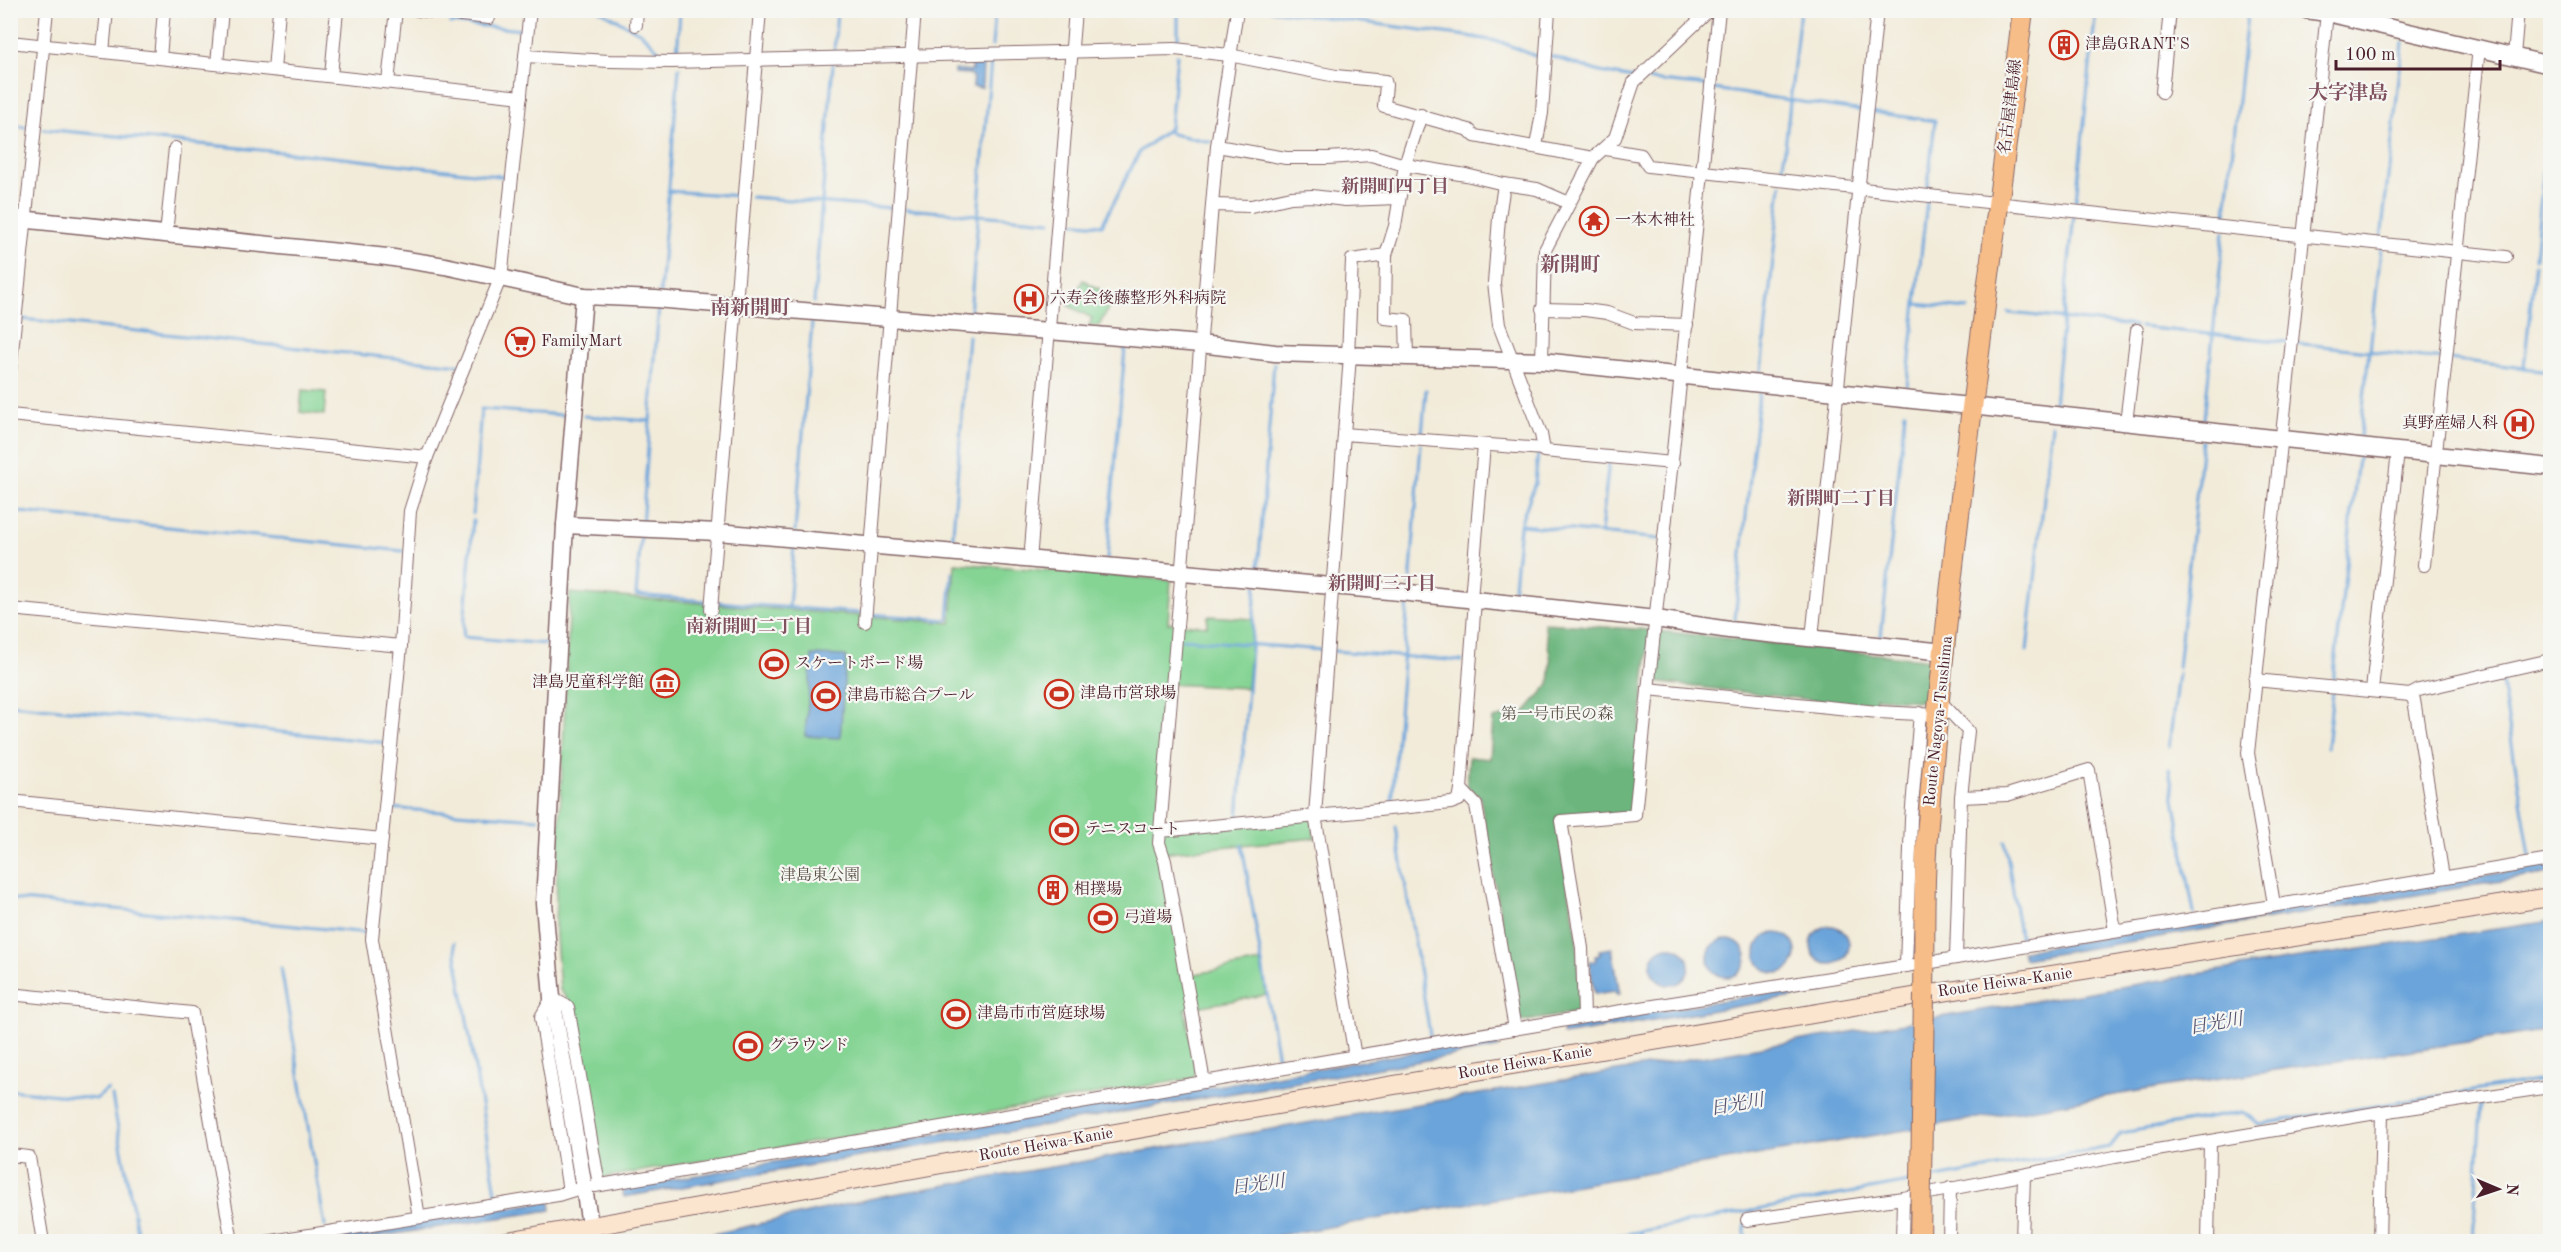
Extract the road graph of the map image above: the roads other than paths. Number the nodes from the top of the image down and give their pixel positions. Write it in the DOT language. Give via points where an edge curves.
graph roads {
  1 [pos="47,10"];
  2 [pos="107,10"];
  3 [pos="164,10"];
  4 [pos="222,10"];
  5 [pos="279,10"];
  6 [pos="337,10"];
  7 [pos="396,10"];
  8 [pos="417,10"];
  9 [pos="490,10"];
  10 [pos="530,10"];
  11 [pos="637,10"];
  12 [pos="760,10"];
  13 [pos="915,10"];
  14 [pos="1075,10"];
  15 [pos="1236,10"];
  16 [pos="1549,10"];
  17 [pos="1710,10"];
  18 [pos="1719,10"];
  19 [pos="1877,10"];
  20 [pos="2024,10"];
  21 [pos="2170,10"];
  22 [pos="2306,10"];
  23 [pos="2518,10"];
  24 [pos="2326,13"];
  25 [pos="636,25"];
  26 [pos="10,42"];
  27 [pos="44,46"];
  28 [pos="2479,48"];
  29 [pos="103,52"];
  30 [pos="1072,52"];
  31 [pos="912,55"];
  32 [pos="1229,55"];
  33 [pos="525,56"];
  34 [pos="2514,56"];
  35 [pos="160,58"];
  36 [pos="756,60"];
  37 [pos="217,64"];
  38 [pos="2550,65"];
  39 [pos="273,70"];
  40 [pos="331,76"];
  41 [pos="388,82"];
  42 [pos="2162,92"];
  43 [pos="521,97"];
  44 [pos="1421,115"];
  45 [pos="1217,146"];
  46 [pos="1536,146"];
  47 [pos="175,148"];
  48 [pos="1606,149"];
  49 [pos="1593,158"];
  50 [pos="1405,165"];
  51 [pos="1703,172"];
  52 [pos="1504,184"];
  53 [pos="1858,189"];
  54 [pos="1398,198"];
  55 [pos="1569,203"];
  56 [pos="1999,204"];
  57 [pos="1212,205"];
  58 [pos="18,219"];
  59 [pos="166,234"];
  60 [pos="2303,237"];
  61 [pos="2457,252"];
  62 [pos="1386,255"];
  63 [pos="2506,257"];
  64 [pos="501,279"];
  65 [pos="584,296"];
  66 [pos="735,306"];
  67 [pos="1542,309"];
  68 [pos="889,319"];
  69 [pos="1687,325"];
  70 [pos="2137,330"];
  71 [pos="1049,331"];
  72 [pos="1200,344"];
  73 [pos="1349,356"];
  74 [pos="1407,358"];
  75 [pos="1511,360"];
  76 [pos="1542,361"];
  77 [pos="10,371"];
  78 [pos="1681,375"];
  79 [pos="1836,392"];
  80 [pos="1972,406"];
  81 [pos="10,415"];
  82 [pos="2127,423"];
  83 [pos="1344,434"];
  84 [pos="2280,439"];
  85 [pos="1484,445"];
  86 [pos="1544,449"];
  87 [pos="2398,451"];
  88 [pos="2435,455"];
  89 [pos="428,457"];
  90 [pos="1672,463"];
  91 [pos="2550,467"];
  92 [pos="565,525"];
  93 [pos="718,531"];
  94 [pos="871,546"];
  95 [pos="1030,561"];
  96 [pos="2424,564"];
  97 [pos="1182,573"];
  98 [pos="1333,586"];
  99 [pos="1473,600"];
  100 [pos="10,609"];
  101 [pos="711,610"];
  102 [pos="1656,619"];
  103 [pos="865,622"];
  104 [pos="1812,638"];
  105 [pos="401,646"];
  106 [pos="1945,652"];
  107 [pos="2550,660"];
  108 [pos="2255,680"];
  109 [pos="1648,689"];
  110 [pos="2372,690"];
  111 [pos="2410,695"];
  112 [pos="1933,710"];
  113 [pos="1461,789"];
  114 [pos="1961,797"];
  115 [pos="10,801"];
  116 [pos="1315,815"];
  117 [pos="1161,831"];
  118 [pos="382,840"];
  119 [pos="2550,860"];
  120 [pos="2443,877"];
  121 [pos="2550,897"];
  122 [pos="2274,904"];
  123 [pos="2115,931"];
  124 [pos="1956,958"];
  125 [pos="1932,962"];
  126 [pos="10,994"];
  127 [pos="1924,995"];
  128 [pos="552,998"];
  129 [pos="1584,1017"];
  130 [pos="1515,1029"];
  131 [pos="1354,1057"];
  132 [pos="1204,1082"];
  133 [pos="2550,1087"];
  134 [pos="2382,1112"];
  135 [pos="2210,1142"];
  136 [pos="10,1155"];
  137 [pos="2024,1175"];
  138 [pos="1950,1188"];
  139 [pos="1903,1198"];
  140 [pos="419,1217"];
  141 [pos="1747,1220"];
  142 [pos="590,1224"];
  143 [pos="43,1242"];
  144 [pos="232,1242"];
  145 [pos="266,1242"];
  146 [pos="502,1242"];
  147 [pos="1902,1242"];
  148 [pos="1920,1242"];
  149 [pos="1949,1242"];
  150 [pos="2022,1242"];
  151 [pos="2208,1242"];
  152 [pos="2379,1242"];
  1 -- 27 [label="street"];
  2 -- 29 [label="street"];
  3 -- 35 [label="street"];
  4 -- 37 [label="street"];
  5 -- 39 [label="street"];
  6 -- 40 [label="street"];
  7 -- 41 [label="street"];
  8 -- 9 [label="street" via="489,18"];
  10 -- 33 [label="street"];
  11 -- 25 [label="street"];
  12 -- 36 [label="street"];
  13 -- 31 [label="street"];
  14 -- 30 [label="street"];
  15 -- 32 [label="street"];
  16 -- 46 [label="street"];
  17 -- 48 [label="street" via="1637,78 1615,138"];
  18 -- 51 [label="street"];
  19 -- 53 [label="street"];
  20 -- 56 [label="main road, 名古屋津島線"];
  21 -- 42 [label="street"];
  22 -- 24 [label="street"];
  23 -- 34 [label="street"];
  24 -- 28 [label="street"];
  24 -- 60 [label="street"];
  26 -- 27 [label="street"];
  27 -- 29 [label="street"];
  27 -- 58 [label="street"];
  28 -- 34 [label="street"];
  28 -- 61 [label="street"];
  29 -- 35 [label="street"];
  30 -- 31 [label="street"];
  30 -- 32 [label="street" via="1166,49"];
  30 -- 71 [label="street"];
  31 -- 36 [label="street"];
  31 -- 68 [label="street"];
  32 -- 44 [label="street" via="1335,76 1385,81 1384,106"];
  32 -- 45 [label="street"];
  33 -- 36 [label="street" via="609,61"];
  33 -- 43 [label="street"];
  34 -- 38 [label="street"];
  35 -- 37 [label="street"];
  36 -- 66 [label="street"];
  37 -- 39 [label="street"];
  39 -- 40 [label="street"];
  40 -- 41 [label="street"];
  41 -- 43 [label="street"];
  43 -- 64 [label="street"];
  44 -- 46 [label="street" via="1469,130 1475,136"];
  44 -- 50 [label="street"];
  45 -- 50 [label="street" via="1286,158 1371,155"];
  45 -- 57 [label="street"];
  46 -- 49 [label="street"];
  47 -- 59 [label="street"];
  48 -- 49 [label="street"];
  48 -- 51 [label="street" via="1641,155 1648,166"];
  49 -- 55 [label="street"];
  50 -- 52 [label="street"];
  50 -- 54 [label="street"];
  51 -- 53 [label="street"];
  51 -- 69 [label="street"];
  52 -- 55 [label="street" via="1537,189"];
  52 -- 75 [label="street" via="1494,283 1499,325"];
  53 -- 56 [label="street"];
  53 -- 79 [label="street"];
  54 -- 57 [label="street" via="1345,200 1312,196 1251,206"];
  54 -- 62 [label="street"];
  55 -- 67 [label="street" via="1545,250"];
  56 -- 60 [label="street"];
  56 -- 80 [label="main road, Route Nagoya-Tsushima"];
  57 -- 72 [label="street"];
  58 -- 59 [label="street"];
  58 -- 77 [label="street"];
  59 -- 64 [label="street" via="387,257"];
  60 -- 61 [label="street"];
  60 -- 84 [label="street"];
  61 -- 63 [label="street"];
  61 -- 88 [label="street"];
  62 -- 73 [label="street" via="1352,260"];
  62 -- 74 [label="street" via="1384,318 1406,320"];
  64 -- 65 [label="street"];
  64 -- 89 [label="street"];
  65 -- 66 [label="street"];
  65 -- 92 [label="street"];
  66 -- 68 [label="street"];
  66 -- 93 [label="street"];
  67 -- 69 [label="street" via="1607,313 1634,323"];
  67 -- 76 [label="street"];
  68 -- 71 [label="street"];
  68 -- 94 [label="street"];
  69 -- 78 [label="street"];
  70 -- 82 [label="street"];
  71 -- 72 [label="street"];
  71 -- 95 [label="street"];
  72 -- 73 [label="street"];
  72 -- 97 [label="street"];
  73 -- 74 [label="street"];
  73 -- 83 [label="street"];
  74 -- 75 [label="street"];
  75 -- 76 [label="street"];
  75 -- 86 [label="street"];
  76 -- 78 [label="street"];
  78 -- 79 [label="street"];
  78 -- 90 [label="street"];
  79 -- 80 [label="street"];
  79 -- 104 [label="street"];
  80 -- 82 [label="street"];
  80 -- 106 [label="main road, Route Nagoya-Tsushima"];
  81 -- 89 [label="street"];
  82 -- 84 [label="street"];
  83 -- 85 [label="street"];
  83 -- 98 [label="street"];
  84 -- 87 [label="street"];
  84 -- 108 [label="street"];
  85 -- 86 [label="street"];
  85 -- 99 [label="street"];
  86 -- 90 [label="street"];
  87 -- 88 [label="street"];
  87 -- 110 [label="street"];
  88 -- 91 [label="street"];
  88 -- 96 [label="street"];
  89 -- 105 [label="street" via="410,511"];
  90 -- 102 [label="street"];
  92 -- 93 [label="street"];
  92 -- 128 [label="street" via="544,903"];
  93 -- 94 [label="street"];
  93 -- 101 [label="street"];
  94 -- 95 [label="street"];
  94 -- 103 [label="street"];
  95 -- 97 [label="street"];
  97 -- 98 [label="street"];
  97 -- 117 [label="street"];
  98 -- 99 [label="street"];
  98 -- 116 [label="street"];
  99 -- 102 [label="street"];
  99 -- 113 [label="street"];
  100 -- 105 [label="street"];
  102 -- 104 [label="street"];
  102 -- 109 [label="street"];
  104 -- 106 [label="street"];
  105 -- 118 [label="street"];
  106 -- 112 [label="main road, Route Nagoya-Tsushima"];
  107 -- 111 [label="street"];
  108 -- 110 [label="street"];
  108 -- 122 [label="street" via="2248,753"];
  109 -- 112 [label="street" via="1878,712"];
  109 -- 129 [label="street" via="1635,815 1561,821 1582,948"];
  110 -- 111 [label="street"];
  111 -- 120 [label="street" via="2414,700"];
  112 -- 114 [label="street" via="1968,731"];
  112 -- 127 [label="main road, Route Nagoya-Tsushima"];
  112 -- 129 [label="street" via="1911,819 1909,965"];
  113 -- 116 [label="street" via="1459,800 1451,803"];
  113 -- 130 [label="street" via="1476,805"];
  114 -- 123 [label="street" via="2007,795 2089,770"];
  114 -- 124 [label="street"];
  115 -- 118 [label="street"];
  116 -- 117 [label="street"];
  116 -- 131 [label="street"];
  117 -- 132 [label="street" via="1159,843"];
  118 -- 140 [label="street" via="372,939"];
  119 -- 120 [label="street"];
  120 -- 122 [label="street"];
  121 -- 127 [label="main road, Route Heiwa-Kanie"];
  122 -- 123 [label="street"];
  123 -- 124 [label="street"];
  124 -- 125 [label="street"];
  126 -- 144 [label="street" via="192,1013"];
  127 -- 142 [label="main road, Route Heiwa-Kanie"];
  127 -- 148 [label="main road, Route Nagoya-Tsushima, bridge"];
  128 -- 132 [label="street" via="568,1007 597,1186"];
  128 -- 140 [label="street" via="541,1017 571,1190"];
  128 -- 142 [label="street"];
  129 -- 130 [label="street"];
  130 -- 131 [label="street"];
  131 -- 132 [label="street"];
  133 -- 134 [label="street"];
  134 -- 135 [label="street"];
  134 -- 152 [label="street"];
  135 -- 137 [label="street"];
  135 -- 151 [label="street"];
  136 -- 143 [label="street" via="29,1157"];
  137 -- 138 [label="street"];
  137 -- 150 [label="street"];
  138 -- 139 [label="street"];
  138 -- 149 [label="street"];
  139 -- 141 [label="street"];
  139 -- 147 [label="street"];
  140 -- 145 [label="street"];
  142 -- 146 [label="main road, Route Heiwa-Kanie"];
}
